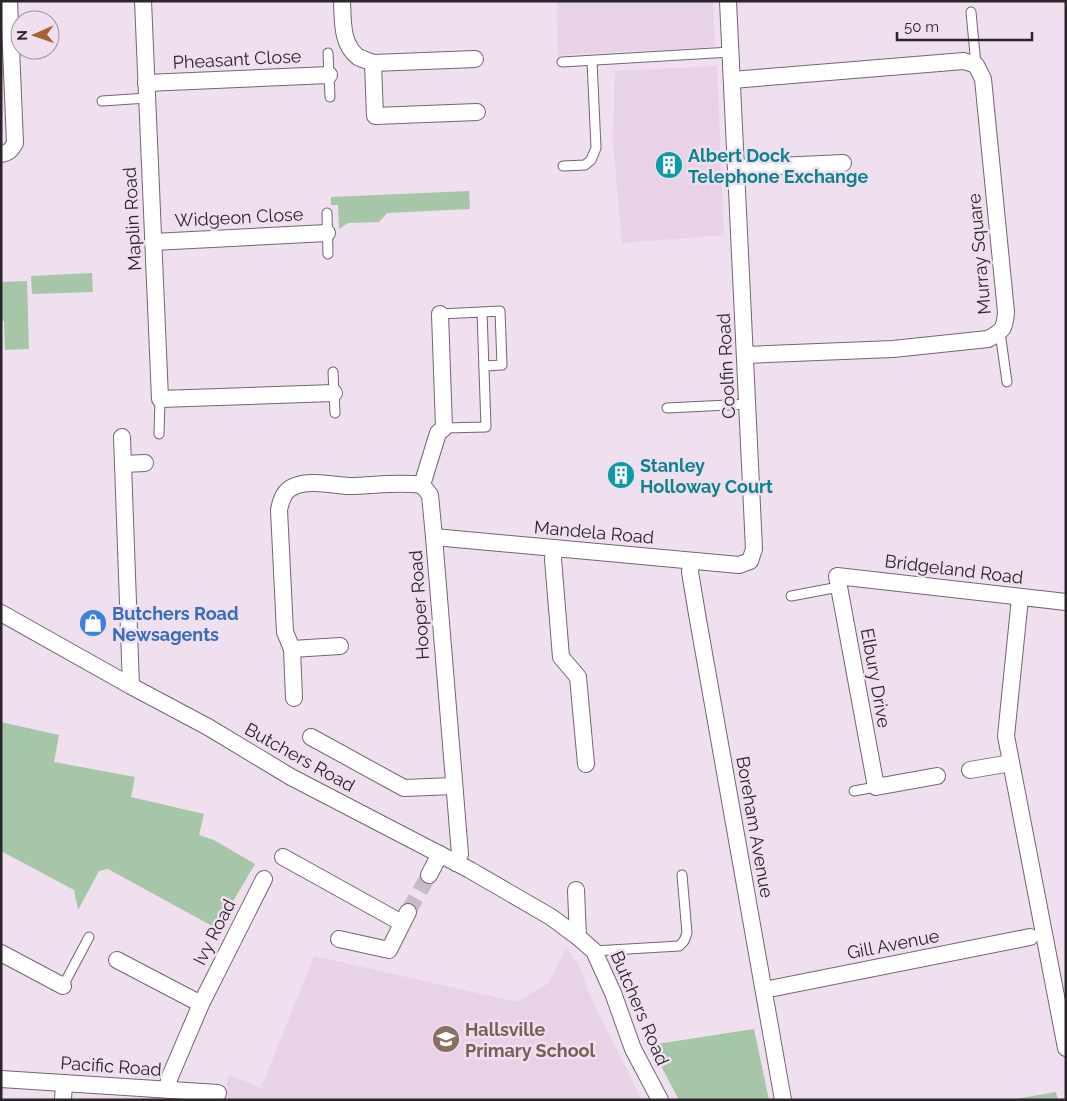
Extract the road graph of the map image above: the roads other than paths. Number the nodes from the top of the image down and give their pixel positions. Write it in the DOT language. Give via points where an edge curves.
graph roads {
  1 [pos="9,1"];
  2 [pos="142,1"];
  3 [pos="342,1"];
  4 [pos="728,1"];
  5 [pos="971,12"];
  6 [pos="731,52"];
  7 [pos="328,53"];
  8 [pos="475,59"];
  9 [pos="592,61"];
  10 [pos="562,62"];
  11 [pos="373,63"];
  12 [pos="976,65"];
  13 [pos="329,75"];
  14 [pos="732,80"];
  15 [pos="147,91"];
  16 [pos="330,97"];
  17 [pos="102,101"];
  18 [pos="477,112"];
  19 [pos="1,154"];
  20 [pos="843,163"];
  21 [pos="563,166"];
  22 [pos="736,168"];
  23 [pos="326,213"];
  24 [pos="327,233"];
  25 [pos="153,242"];
  26 [pos="328,254"];
  27 [pos="482,312"];
  28 [pos="440,314"];
  29 [pos="1000,332"];
  30 [pos="746,355"];
  31 [pos="484,366"];
  32 [pos="333,372"];
  33 [pos="1007,382"];
  34 [pos="334,393"];
  35 [pos="160,399"];
  36 [pos="748,404"];
  37 [pos="667,408"];
  38 [pos="335,413"];
  39 [pos="444,428"];
  40 [pos="160,434"];
  41 [pos="122,437"];
  42 [pos="145,463"];
  43 [pos="123,464"];
  44 [pos="422,485"];
  45 [pos="434,537"];
  46 [pos="555,548"];
  47 [pos="691,561"];
  48 [pos="750,561"];
  49 [pos="838,582"];
  50 [pos="791,596"];
  51 [pos="1020,598"];
  52 [pos="1066,602"];
  53 [pos="1,613"];
  54 [pos="340,646"];
  55 [pos="292,649"];
  56 [pos="131,686"];
  57 [pos="294,698"];
  58 [pos="311,737"];
  59 [pos="1011,763"];
  60 [pos="586,764"];
  61 [pos="970,770"];
  62 [pos="937,776"];
  63 [pos="454,786"];
  64 [pos="876,787"];
  65 [pos="854,791"];
  66 [pos="440,854"];
  67 [pos="283,856"];
  68 [pos="456,863"];
  69 [pos="429,875"];
  70 [pos="682,875"];
  71 [pos="264,879"];
  72 [pos="576,890"];
  73 [pos="578,936"];
  74 [pos="89,937"];
  75 [pos="1030,937"];
  76 [pos="339,939"];
  77 [pos="594,951"];
  78 [pos="1,952"];
  79 [pos="117,960"];
  80 [pos="63,986"];
  81 [pos="764,990"];
  82 [pos="201,1004"];
  83 [pos="1066,1048"];
  84 [pos="1,1079"];
  85 [pos="64,1083"];
  86 [pos="168,1090"];
  87 [pos="218,1093"];
  88 [pos="63,1100"];
  89 [pos="660,1100"];
  90 [pos="784,1100"];
  1 -- 19 [label="street" via="15,143 11,150"];
  2 -- 15 [label="street, Maplin Road"];
  3 -- 11 [label="street" via="344,34 349,46 358,56"];
  4 -- 6 [label="street, Coolfin Road"];
  5 -- 12 [label="lane, Murray Square"];
  6 -- 9 [label="lane"];
  6 -- 14 [label="street, Coolfin Road"];
  7 -- 13 [label="lane"];
  8 -- 11 [label="street"];
  9 -- 10 [label="lane"];
  9 -- 21 [label="lane" via="595,154 585,165"];
  11 -- 18 [label="street" via="375,116"];
  12 -- 14 [label="street" via="964,61"];
  12 -- 29 [label="street, Murray Square" via="983,79 1005,302 1005,323"];
  13 -- 15 [label="street, Pheasant Close"];
  13 -- 16 [label="lane"];
  14 -- 22 [label="street, Coolfin Road"];
  15 -- 17 [label="lane"];
  15 -- 25 [label="street, Maplin Road"];
  20 -- 22 [label="street"];
  22 -- 30 [label="street, Coolfin Road"];
  23 -- 24 [label="lane, Widgeon Close"];
  24 -- 25 [label="street, Widgeon Close"];
  24 -- 26 [label="lane, Widgeon Close"];
  25 -- 35 [label="street, Maplin Road"];
  27 -- 28 [label="lane"];
  27 -- 31 [label="lane"];
  27 -- 31 [label="lane" via="500,311 502,365"];
  28 -- 39 [label="street"];
  29 -- 30 [label="street, Murray Square" via="988,339 893,349"];
  29 -- 33 [label="lane"];
  30 -- 36 [label="street, Coolfin Road"];
  31 -- 39 [label="lane" via="486,427"];
  32 -- 34 [label="lane"];
  34 -- 35 [label="street"];
  34 -- 38 [label="lane"];
  35 -- 40 [label="lane, Maplin Road"];
  36 -- 37 [label="lane"];
  36 -- 48 [label="street, Coolfin Road" via="754,549"];
  39 -- 44 [label="street" via="438,433"];
  41 -- 43 [label="street"];
  42 -- 43 [label="street"];
  43 -- 56 [label="street"];
  44 -- 45 [label="street, Hooper Road" via="430,495"];
  44 -- 55 [label="street" via="302,484 287,491 282,498 280,520 285,632"];
  45 -- 46 [label="street, Mandela Road"];
  45 -- 63 [label="street, Hooper Road"];
  46 -- 47 [label="street, Mandela Road"];
  46 -- 60 [label="street" via="561,657 578,678"];
  47 -- 48 [label="street, Mandela Road" via="739,565"];
  47 -- 81 [label="street, Boreham Avenue" via="690,572"];
  49 -- 50 [label="lane"];
  49 -- 51 [label="street, Bridgeland Road"];
  49 -- 64 [label="street, Elbury Drive"];
  51 -- 52 [label="street, Bridgeland Road"];
  51 -- 59 [label="street" via="1006,736"];
  53 -- 56 [label="street, Butchers Road"];
  54 -- 55 [label="street"];
  55 -- 57 [label="street"];
  56 -- 66 [label="street, Butchers Road" via="291,777"];
  58 -- 63 [label="street" via="404,788"];
  59 -- 61 [label="street"];
  59 -- 83 [label="street"];
  62 -- 64 [label="street"];
  63 -- 68 [label="street, Hooper Road" via="460,854"];
  64 -- 65 [label="lane"];
  66 -- 68 [label="street, Butchers Road"];
  66 -- 69 [label="street"];
  67 -- 76 [label="street" via="405,918 389,950"];
  68 -- 73 [label="street, Butchers Road"];
  70 -- 77 [label="lane" via="688,934 679,946"];
  71 -- 82 [label="street, Ivy Road"];
  72 -- 73 [label="street"];
  73 -- 77 [label="street, Butchers Road"];
  74 -- 80 [label="lane"];
  75 -- 81 [label="street, Gill Avenue"];
  77 -- 89 [label="street, Butchers Road" via="634,1049"];
  78 -- 80 [label="street"];
  79 -- 82 [label="street"];
  81 -- 90 [label="street, Boreham Avenue"];
  82 -- 86 [label="street, Ivy Road" via="169,1079"];
  84 -- 85 [label="street, Pacific Road"];
  85 -- 86 [label="street, Pacific Road"];
  85 -- 88 [label="street"];
  86 -- 87 [label="street, Pacific Road"];
}
